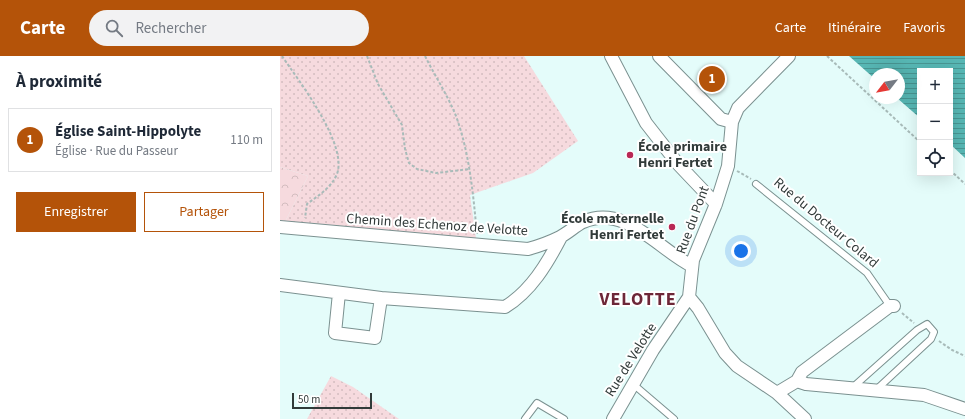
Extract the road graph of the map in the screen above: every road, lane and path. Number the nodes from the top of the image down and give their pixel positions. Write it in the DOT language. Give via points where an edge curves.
graph roads {
  1 [pos="282,56"];
  2 [pos="367,56"];
  3 [pos="425,56"];
  4 [pos="611,56"];
  5 [pos="659,56"];
  6 [pos="789,56"];
  7 [pos="826,56"];
  8 [pos="732,122"];
  9 [pos="918,140"];
  10 [pos="728,166"];
  11 [pos="470,168"];
  12 [pos="953,173"];
  13 [pos="756,184"];
  14 [pos="965,184"];
  15 [pos="716,204"];
  16 [pos="280,227"];
  17 [pos="303,229"];
  18 [pos="561,237"];
  19 [pos="478,245"];
  20 [pos="692,266"];
  21 [pos="280,285"];
  22 [pos="339,294"];
  23 [pos="688,297"];
  24 [pos="381,298"];
  25 [pos="892,306"];
  26 [pos="797,381"];
  27 [pos="633,384"];
  28 [pos="852,388"];
  29 [pos="875,390"];
  30 [pos="777,393"];
  31 [pos="965,409"];
  32 [pos="525,419"];
  33 [pos="564,419"];
  34 [pos="613,419"];
  35 [pos="674,419"];
  36 [pos="805,419"];
  1 -- 17 [label="path" via="330,132 339,162 337,174 327,189 307,204"];
  2 -- 11 [label="path" via="378,84 402,125 404,149 409,163 417,169 436,173"];
  3 -- 11 [label="path" via="455,115"];
  4 -- 15 [label="street" via="624,84 651,129 678,164"];
  5 -- 8 [label="street" via="721,119"];
  6 -- 8 [label="street, Rue du Pont" via="738,108"];
  7 -- 9 [label="path"];
  8 -- 10 [label="street, Rue du Pont"];
  10 -- 13 [label="path"];
  10 -- 15 [label="street, Rue du Pont"];
  11 -- 19 [label="path"];
  12 -- 14 [label="path"];
  13 -- 25 [label="lane, Rue du Docteur Colard" via="867,273"];
  15 -- 20 [label="street, Rue du Pont"];
  16 -- 17 [label="street, Chemin des Echenoz de Velotte"];
  17 -- 19 [label="street, Chemin des Echenoz de Velotte"];
  18 -- 19 [label="street, Chemin des Echenoz de Velotte" via="528,249"];
  18 -- 20 [label="street, Chemin des Echenoz de Velotte" via="583,222 594,218 618,220 632,226"];
  18 -- 24 [label="street" via="547,264 517,300 504,307"];
  20 -- 23 [label="street, Rue du Pont"];
  21 -- 22 [label="street"];
  22 -- 24 [label="street"];
  22 -- 24 [label="street" via="334,333 376,338"];
  23 -- 27 [label="street, Rue de Velotte"];
  23 -- 30 [label="street" via="737,366"];
  25 -- 26 [label="street, Rue du Docteur Colard" via="802,372"];
  26 -- 28 [label="street"];
  26 -- 30 [label="street, Rue du Docteur Colard"];
  27 -- 34 [label="street, Rue de Velotte"];
  27 -- 35 [label="lane"];
  28 -- 29 [label="street"];
  28 -- 29 [label="lane" via="927,324 934,332 931,338"];
  29 -- 31 [label="street" via="924,395"];
  30 -- 36 [label="street"];
  32 -- 33 [label="lane" via="537,403"];
}
